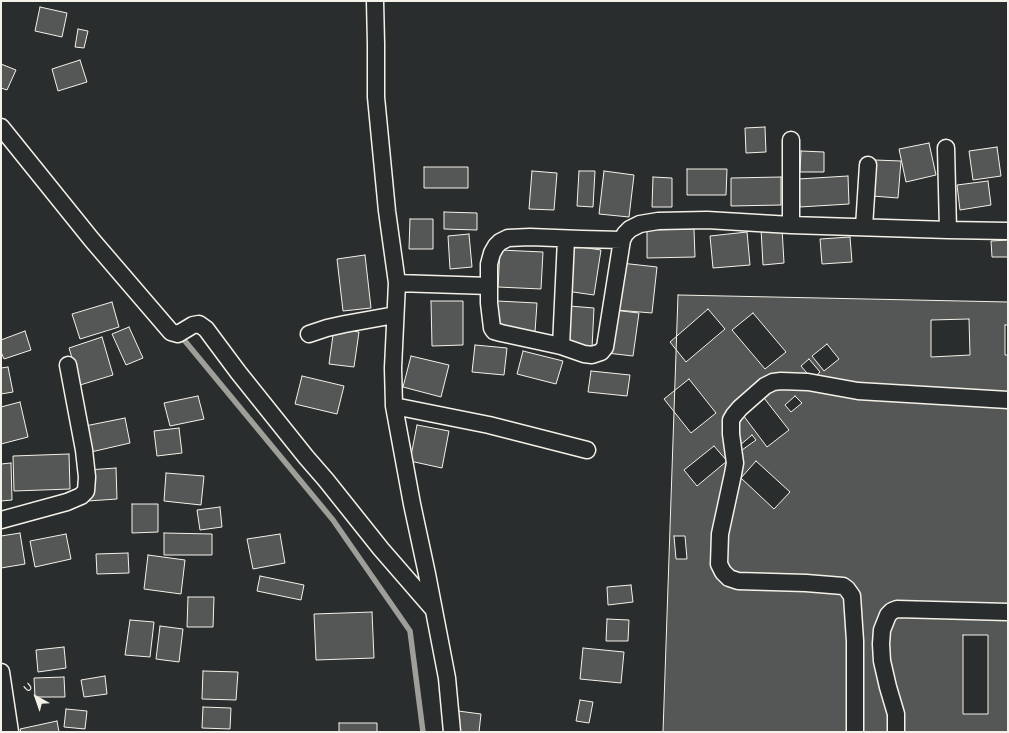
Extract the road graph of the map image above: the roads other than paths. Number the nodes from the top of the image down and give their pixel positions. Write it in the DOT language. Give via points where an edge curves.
graph roads {
  1 [pos="374,1"];
  2 [pos="1,127"];
  3 [pos="791,140"];
  4 [pos="946,148"];
  5 [pos="868,165"];
  6 [pos="791,226"];
  7 [pos="864,228"];
  8 [pos="948,230"];
  9 [pos="1008,230"];
  10 [pos="566,239"];
  11 [pos="622,240"];
  12 [pos="397,284"];
  13 [pos="489,286"];
  14 [pos="395,315"];
  15 [pos="309,334"];
  16 [pos="561,346"];
  17 [pos="68,365"];
  18 [pos="1008,400"];
  19 [pos="394,406"];
  20 [pos="587,450"];
  21 [pos="1,520"];
  22 [pos="434,610"];
  23 [pos="1008,612"];
  24 [pos="1,672"];
  25 [pos="10,732"];
  26 [pos="452,732"];
  27 [pos="855,732"];
  28 [pos="896,732"];
  1 -- 12 [label="street" via="376,97"];
  2 -- 22 [label="street" via="92,240 171,332 178,334 199,324 206,329 306,457"];
  3 -- 6 [label="street"];
  4 -- 8 [label="street"];
  5 -- 7 [label="street"];
  6 -- 7 [label="street"];
  6 -- 11 [label="street" via="708,220 658,221 640,224 630,229"];
  7 -- 8 [label="street"];
  8 -- 9 [label="street"];
  10 -- 11 [label="street"];
  10 -- 13 [label="street" via="518,236 500,242 492,252 489,264"];
  10 -- 16 [label="street"];
  11 -- 16 [label="street" via="605,347 601,352 592,355"];
  12 -- 13 [label="street"];
  12 -- 14 [label="street"];
  13 -- 16 [label="street" via="490,317 494,331"];
  14 -- 15 [label="street"];
  14 -- 19 [label="street"];
  17 -- 21 [label="street" via="84,450 86,491 67,502"];
  18 -- 27 [label="street" via="858,391 808,382 781,381 765,386 740,408 731,420 734,463 720,534 719,564 729,578 738,581 806,583 843,586 847,589 852,596 855,640"];
  19 -- 20 [label="street" via="489,425"];
  19 -- 22 [label="street"];
  22 -- 26 [label="street" via="447,678"];
  23 -- 28 [label="street" via="897,609 892,611 882,630 880,644 896,714"];
  24 -- 25 [label="street"];
}
